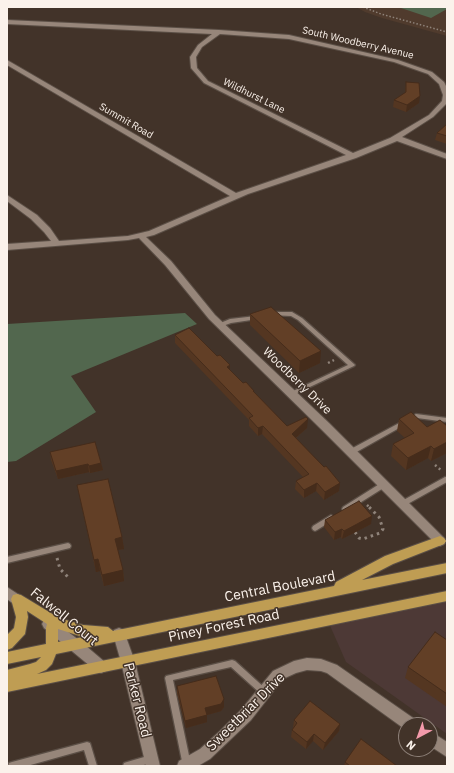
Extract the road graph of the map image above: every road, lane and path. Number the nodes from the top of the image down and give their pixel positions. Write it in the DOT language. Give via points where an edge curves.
graph roads {
  1 [pos="363,7"];
  2 [pos="7,22"];
  3 [pos="219,32"];
  4 [pos="447,32"];
  5 [pos="7,62"];
  6 [pos="397,138"];
  7 [pos="353,156"];
  8 [pos="447,157"];
  9 [pos="236,196"];
  10 [pos="7,197"];
  11 [pos="142,236"];
  12 [pos="56,244"];
  13 [pos="7,247"];
  14 [pos="267,316"];
  15 [pos="261,317"];
  16 [pos="220,325"];
  17 [pos="292,394"];
  18 [pos="447,420"];
  19 [pos="351,452"];
  20 [pos="447,479"];
  21 [pos="383,485"];
  22 [pos="402,504"];
  23 [pos="341,511"];
  24 [pos="375,515"];
  25 [pos="335,516"];
  26 [pos="315,528"];
  27 [pos="355,532"];
  28 [pos="440,541"];
  29 [pos="68,546"];
  30 [pos="54,549"];
  31 [pos="7,560"];
  32 [pos="447,568"];
  33 [pos="70,579"];
  34 [pos="330,592"];
  35 [pos="12,596"];
  36 [pos="447,596"];
  37 [pos="52,628"];
  38 [pos="120,634"];
  39 [pos="7,644"];
  40 [pos="74,644"];
  41 [pos="52,648"];
  42 [pos="7,658"];
  43 [pos="128,662"];
  44 [pos="101,668"];
  45 [pos="7,676"];
  46 [pos="7,686"];
  47 [pos="264,692"];
  48 [pos="401,717"];
  49 [pos="438,744"];
  50 [pos="447,750"];
  51 [pos="152,762"];
  52 [pos="12,766"];
  53 [pos="93,766"];
  54 [pos="127,766"];
  55 [pos="185,766"];
  1 -- 4 [label="path"];
  2 -- 3 [label="street, South Woodberry Avenue"];
  3 -- 6 [label="street, South Woodberry Avenue" via="311,41 402,62 430,73 442,83 445,101 430,116"];
  3 -- 7 [label="street, Wildhurst Lane" via="200,46 193,57 194,68 206,82"];
  5 -- 9 [label="street, Summit Road"];
  6 -- 7 [label="street, South Woodberry Avenue"];
  6 -- 8 [label="street"];
  7 -- 9 [label="street, South Woodberry Avenue"];
  9 -- 11 [label="street, South Woodberry Avenue"];
  10 -- 12 [label="street" via="34,217"];
  11 -- 12 [label="street, South Woodberry Avenue"];
  11 -- 16 [label="street, Woodberry Drive"];
  12 -- 13 [label="street, South Woodberry Avenue"];
  14 -- 17 [label="lane" via="292,314 352,365"];
  15 -- 16 [label="lane" via="230,321"];
  16 -- 17 [label="street, Woodberry Drive"];
  17 -- 19 [label="street, Woodberry Drive"];
  18 -- 19 [label="lane" via="416,416"];
  19 -- 21 [label="street, Woodberry Drive"];
  20 -- 22 [label="lane"];
  21 -- 22 [label="street, Woodberry Drive"];
  21 -- 23 [label="lane"];
  22 -- 28 [label="street, Woodberry Drive"];
  24 -- 27 [label="path" via="381,521 383,529 380,533 363,539"];
  25 -- 26 [label="lane"];
  28 -- 34 [label="main road" via="389,560"];
  29 -- 30 [label="lane"];
  30 -- 31 [label="lane"];
  30 -- 33 [label="path" via="60,569"];
  32 -- 34 [label="main road, Central Boulevard"];
  34 -- 38 [label="main road, Central Boulevard"];
  35 -- 37 [label="street, Falwell Court"];
  35 -- 38 [label="main road" via="55,622 83,631"];
  35 -- 39 [label="main road" via="22,617 20,630"];
  36 -- 43 [label="main road, Piney Forest Road"];
  37 -- 40 [label="street, Falwell Court"];
  37 -- 41 [label="main road"];
  38 -- 40 [label="main road"];
  38 -- 43 [label="street, Parker Road"];
  40 -- 41 [label="main road"];
  40 -- 44 [label="street, Falwell Court"];
  41 -- 42 [label="main road"];
  41 -- 45 [label="main road" via="41,666"];
  43 -- 44 [label="main road, Piney Forest Road"];
  43 -- 51 [label="street, Parker Road"];
  44 -- 46 [label="main road, Piney Forest Road"];
  47 -- 48 [label="street, Sweetbriar Drive" via="278,675 294,667 307,664 321,665 332,669"];
  47 -- 55 [label="street, Sweetbriar Drive" via="225,736 205,754"];
  47 -- 55 [label="lane" via="232,663 169,678"];
  49 -- 50 [label="street"];
  51 -- 54 [label="lane"];
  52 -- 53 [label="lane" via="88,746"];
}
